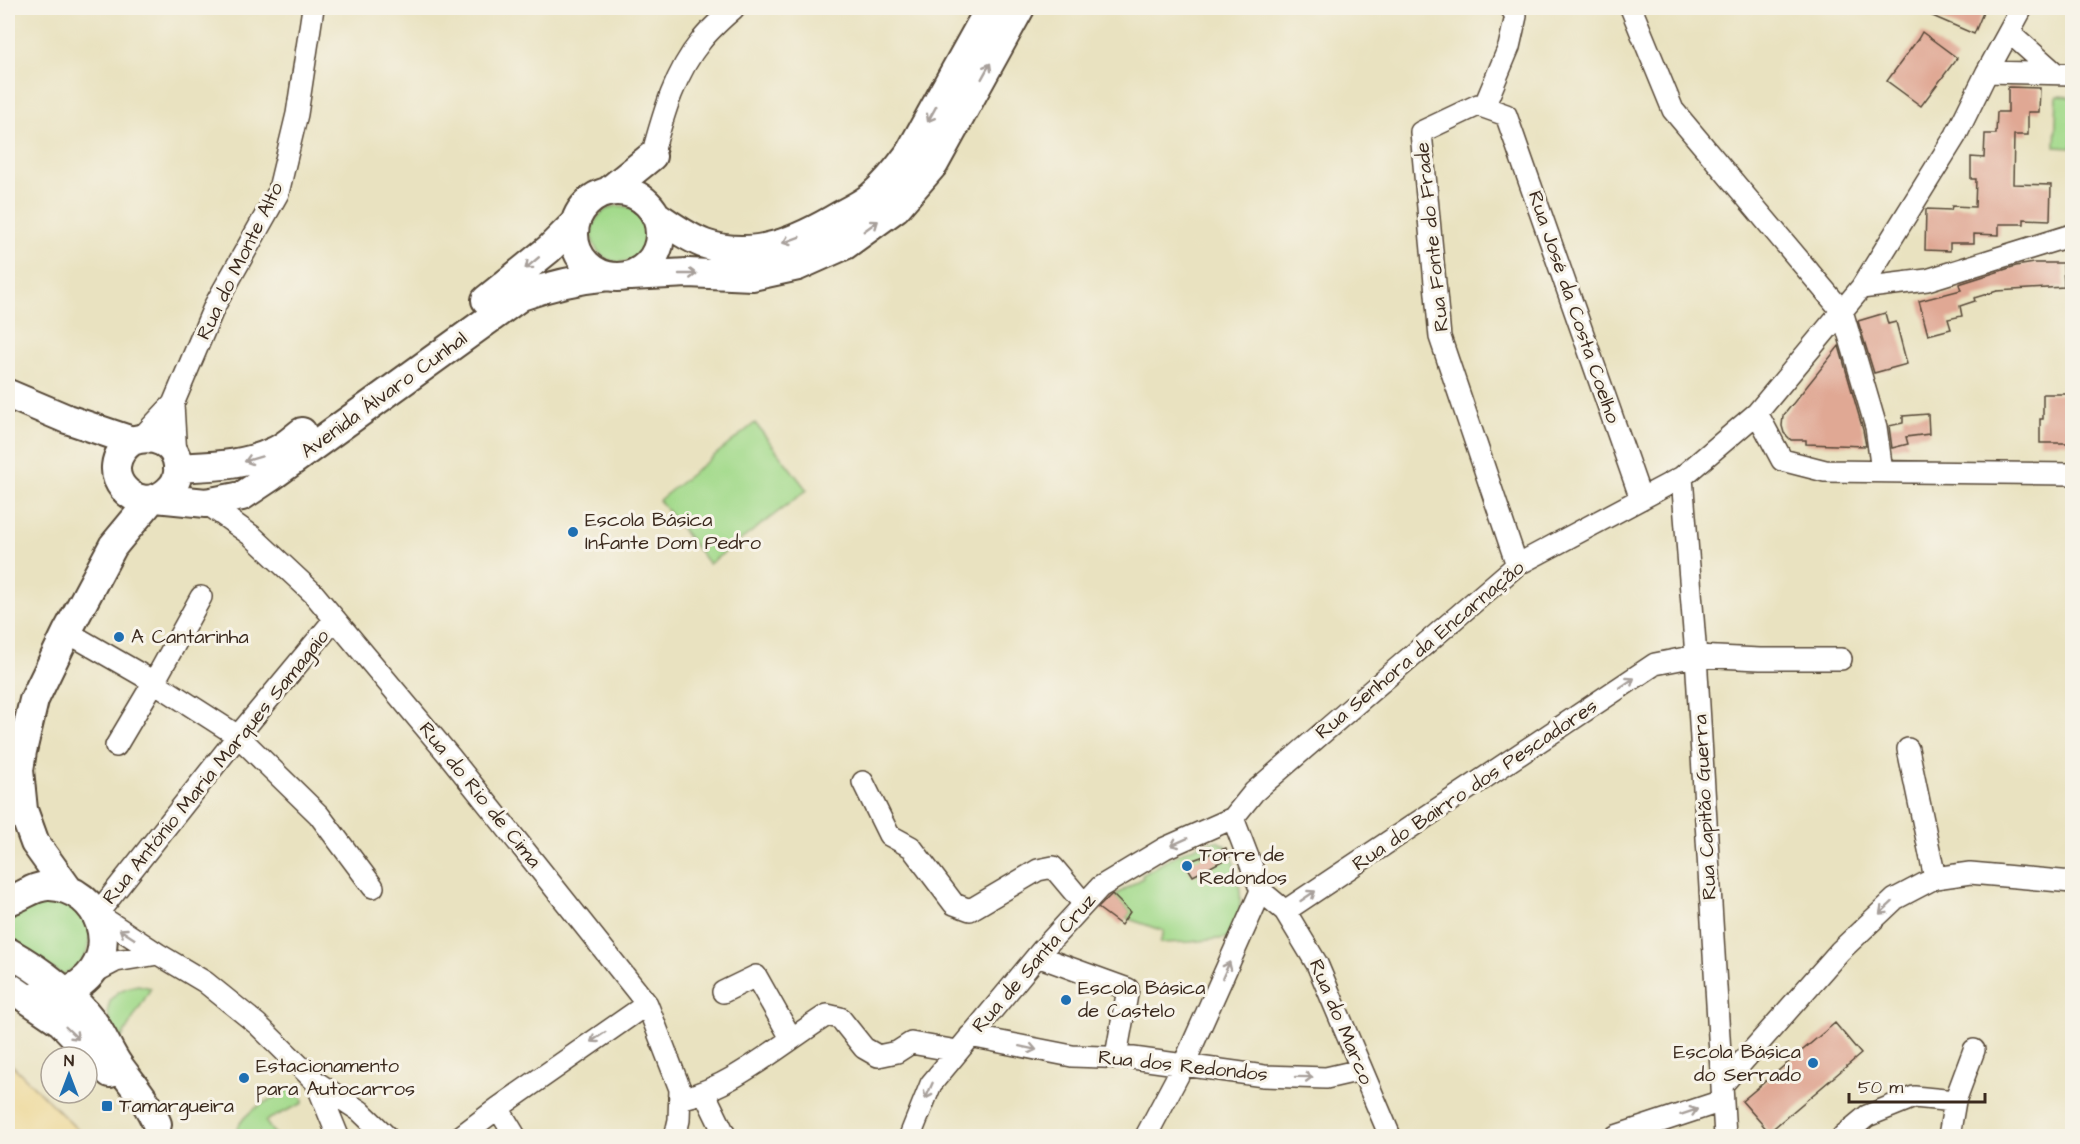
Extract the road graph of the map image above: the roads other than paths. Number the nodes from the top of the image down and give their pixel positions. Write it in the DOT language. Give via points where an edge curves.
graph roads {
  1 [pos="313,8"];
  2 [pos="734,8"];
  3 [pos="990,8"];
  4 [pos="1020,8"];
  5 [pos="1511,8"];
  6 [pos="1631,8"];
  7 [pos="2022,8"];
  8 [pos="2009,32"];
  9 [pos="1987,72"];
  10 [pos="2064,74"];
  11 [pos="1484,107"];
  12 [pos="652,156"];
  13 [pos="610,190"];
  14 [pos="653,210"];
  15 [pos="575,223"];
  16 [pos="2073,235"];
  17 [pos="620,276"];
  18 [pos="1861,288"];
  19 [pos="1842,311"];
  20 [pos="8,396"];
  21 [pos="172,404"];
  22 [pos="1757,413"];
  23 [pos="67,419"];
  24 [pos="137,439"];
  25 [pos="177,463"];
  26 [pos="1882,471"];
  27 [pos="2073,474"];
  28 [pos="1682,477"];
  29 [pos="117,478"];
  30 [pos="153,499"];
  31 [pos="1641,499"];
  32 [pos="206,503"];
  33 [pos="113,546"];
  34 [pos="1517,566"];
  35 [pos="201,597"];
  36 [pos="335,620"];
  37 [pos="67,632"];
  38 [pos="1696,656"];
  39 [pos="1841,659"];
  40 [pos="154,682"];
  41 [pos="238,736"];
  42 [pos="116,746"];
  43 [pos="1908,749"];
  44 [pos="15,750"];
  45 [pos="863,782"];
  46 [pos="1233,819"];
  47 [pos="35,843"];
  48 [pos="1935,878"];
  49 [pos="2073,882"];
  50 [pos="373,887"];
  51 [pos="68,890"];
  52 [pos="1261,891"];
  53 [pos="10,902"];
  54 [pos="1084,904"];
  55 [pos="1286,911"];
  56 [pos="96,914"];
  57 [pos="8,952"];
  58 [pos="158,954"];
  59 [pos="1037,956"];
  60 [pos="91,974"];
  61 [pos="65,991"];
  62 [pos="723,992"];
  63 [pos="18,993"];
  64 [pos="647,1004"];
  65 [pos="94,1023"];
  66 [pos="791,1038"];
  67 [pos="964,1044"];
  68 [pos="1974,1050"];
  69 [pos="1116,1056"];
  70 [pos="1183,1066"];
  71 [pos="1361,1070"];
  72 [pos="316,1082"];
  73 [pos="704,1092"];
  74 [pos="1722,1093"];
  75 [pos="680,1099"];
  76 [pos="1955,1101"];
  77 [pos="498,1108"];
  78 [pos="163,1130"];
  79 [pos="674,1135"];
  80 [pos="724,1135"];
  81 [pos="338,1137"];
  82 [pos="386,1137"];
  83 [pos="461,1137"];
  84 [pos="515,1137"];
  85 [pos="910,1137"];
  86 [pos="1146,1137"];
  87 [pos="1390,1137"];
  88 [pos="1616,1137"];
  89 [pos="1725,1137"];
  90 [pos="1843,1137"];
  91 [pos="1949,1137"];
  1 -- 21 [label="street, Rua do Monte Alto" via="297,114 278,193 215,305"];
  2 -- 12 [label="street" via="701,40 677,77"];
  3 -- 14 [label="main road, one-way" via="909,154 871,198 792,241 754,251 705,244 675,228"];
  17 -- 4 [label="main road, Avenida Álvaro Cunhal, one-way" via="752,276 798,266 845,245 896,208 934,164"];
  5 -- 11 [label="street" via="1516,16 1509,47"];
  6 -- 19 [label="street" via="1673,110"];
  7 -- 8 [label="street, Rua Senhora da Encarnação"];
  8 -- 9 [label="street, Rua Senhora da Encarnação"];
  8 -- 10 [label="street"];
  9 -- 10 [label="street"];
  9 -- 18 [label="street, Rua Senhora da Encarnação" via="1956,135"];
  11 -- 31 [label="street, Rua José da Costa Coelho" via="1506,115"];
  11 -- 34 [label="street, Rua Fonte do Frade" via="1478,105 1422,132 1440,336"];
  12 -- 13 [label="main road"];
  12 -- 14 [label="main road"];
  13 -- 14 [label="main road" via="638,195"];
  13 -- 15 [label="main road" via="585,204"];
  14 -- 17 [label="main road" via="660,230 653,258 643,269"];
  15 -- 17 [label="main road" via="574,244 579,257 601,275"];
  15 -- 25 [label="main road, Avenida Álvaro Cunhal, one-way" via="495,294 277,451 250,461 220,465"];
  16 -- 18 [label="street" via="1927,280"];
  17 -- 32 [label="main road, Avenida Álvaro Cunhal" via="579,279 521,296 242,496"];
  18 -- 19 [label="street, Rua Senhora da Encarnação"];
  19 -- 22 [label="street, Rua Senhora da Encarnação"];
  19 -- 26 [label="street" via="1876,427"];
  20 -- 23 [label="main road"];
  21 -- 24 [label="street"];
  21 -- 25 [label="street"];
  22 -- 26 [label="street" via="1782,460 1825,471"];
  22 -- 28 [label="street, Rua Senhora da Encarnação"];
  23 -- 24 [label="main road"];
  23 -- 29 [label="main road"];
  24 -- 25 [label="main road" via="162,441 171,448"];
  24 -- 29 [label="main road" via="119,454"];
  25 -- 30 [label="main road" via="177,478 172,487"];
  26 -- 27 [label="street"];
  28 -- 31 [label="street, Rua Senhora da Encarnação"];
  28 -- 38 [label="street, Rua Capitão Guerra"];
  29 -- 30 [label="main road" via="132,496"];
  29 -- 33 [label="main road"];
  30 -- 32 [label="main road, Avenida Álvaro Cunhal"];
  30 -- 33 [label="main road"];
  31 -- 34 [label="street, Rua Senhora da Encarnação"];
  32 -- 36 [label="street, Rua do Rio de Cima" via="252,536 313,593"];
  33 -- 37 [label="main road"];
  34 -- 46 [label="street, Rua Senhora da Encarnação" via="1254,792"];
  35 -- 40 [label="street"];
  36 -- 41 [label="street, Rua António Maria Marques Samagaio"];
  36 -- 64 [label="street, Rua do Rio de Cima" via="452,758"];
  37 -- 40 [label="street"];
  37 -- 44 [label="main road" via="33,700"];
  38 -- 39 [label="street, Rua do Bairro dos Pescadores"];
  55 -- 38 [label="street, Rua do Bairro dos Pescadores, one-way" via="1655,664"];
  38 -- 74 [label="street, Rua Capitão Guerra"];
  40 -- 41 [label="street"];
  40 -- 42 [label="street"];
  41 -- 50 [label="street" via="319,816"];
  41 -- 56 [label="street, Rua António Maria Marques Samagaio"];
  43 -- 48 [label="street"];
  44 -- 47 [label="main road" via="23,810"];
  45 -- 54 [label="street" via="889,835 911,847 954,904 970,910 1038,870 1053,867"];
  46 -- 52 [label="street"];
  46 -- 54 [label="street, Rua de Santa Cruz, one-way" via="1166,848 1100,887"];
  47 -- 51 [label="main road"];
  47 -- 53 [label="main road"];
  48 -- 49 [label="street" via="1970,873"];
  48 -- 74 [label="street, one-way" via="1895,899 1840,951"];
  51 -- 53 [label="main road" via="49,886 30,890"];
  51 -- 56 [label="main road" via="84,899"];
  52 -- 55 [label="street"];
  70 -- 52 [label="street, one-way"];
  54 -- 59 [label="street, Rua de Santa Cruz"];
  55 -- 71 [label="street, Rua do Marco" via="1317,964"];
  58 -- 56 [label="street, one-way"];
  56 -- 60 [label="main road" via="103,944"];
  57 -- 61 [label="main road"];
  58 -- 60 [label="street" via="116,961"];
  58 -- 72 [label="street" via="205,982 257,1024"];
  59 -- 67 [label="street, Rua de Santa Cruz"];
  59 -- 69 [label="street" via="1128,989"];
  60 -- 61 [label="main road"];
  60 -- 65 [label="main road"];
  61 -- 63 [label="main road"];
  61 -- 65 [label="main road"];
  62 -- 66 [label="street" via="756,976"];
  63 -- 78 [label="main road, one-way" via="61,1022"];
  64 -- 75 [label="street, Rua do Rio de Cima" via="680,1089"];
  64 -- 77 [label="street, one-way"];
  65 -- 78 [label="main road"];
  66 -- 67 [label="street, Rua dos Redondos" via="827,1015 840,1018 864,1048 878,1056 911,1044"];
  66 -- 73 [label="street" via="758,1063"];
  67 -- 69 [label="street, Rua dos Redondos, one-way" via="1072,1056"];
  67 -- 85 [label="street, Rua de Santa Cruz, one-way" via="932,1084"];
  68 -- 76 [label="street"];
  69 -- 70 [label="street, Rua dos Redondos"];
  70 -- 71 [label="street, Rua dos Redondos, one-way" via="1264,1076 1326,1078"];
  70 -- 86 [label="street"];
  71 -- 87 [label="street, Rua do Marco"];
  72 -- 81 [label="street"];
  72 -- 82 [label="street" via="360,1110"];
  73 -- 75 [label="street"];
  73 -- 80 [label="street"];
  88 -- 74 [label="street, one-way"];
  74 -- 89 [label="street, Rua Capitão Guerra"];
  75 -- 79 [label="street, Rua do Rio de Cima"];
  76 -- 90 [label="street" via="1914,1097 1867,1116"];
  76 -- 91 [label="street"];
  77 -- 83 [label="street"];
  77 -- 84 [label="street"];
}
